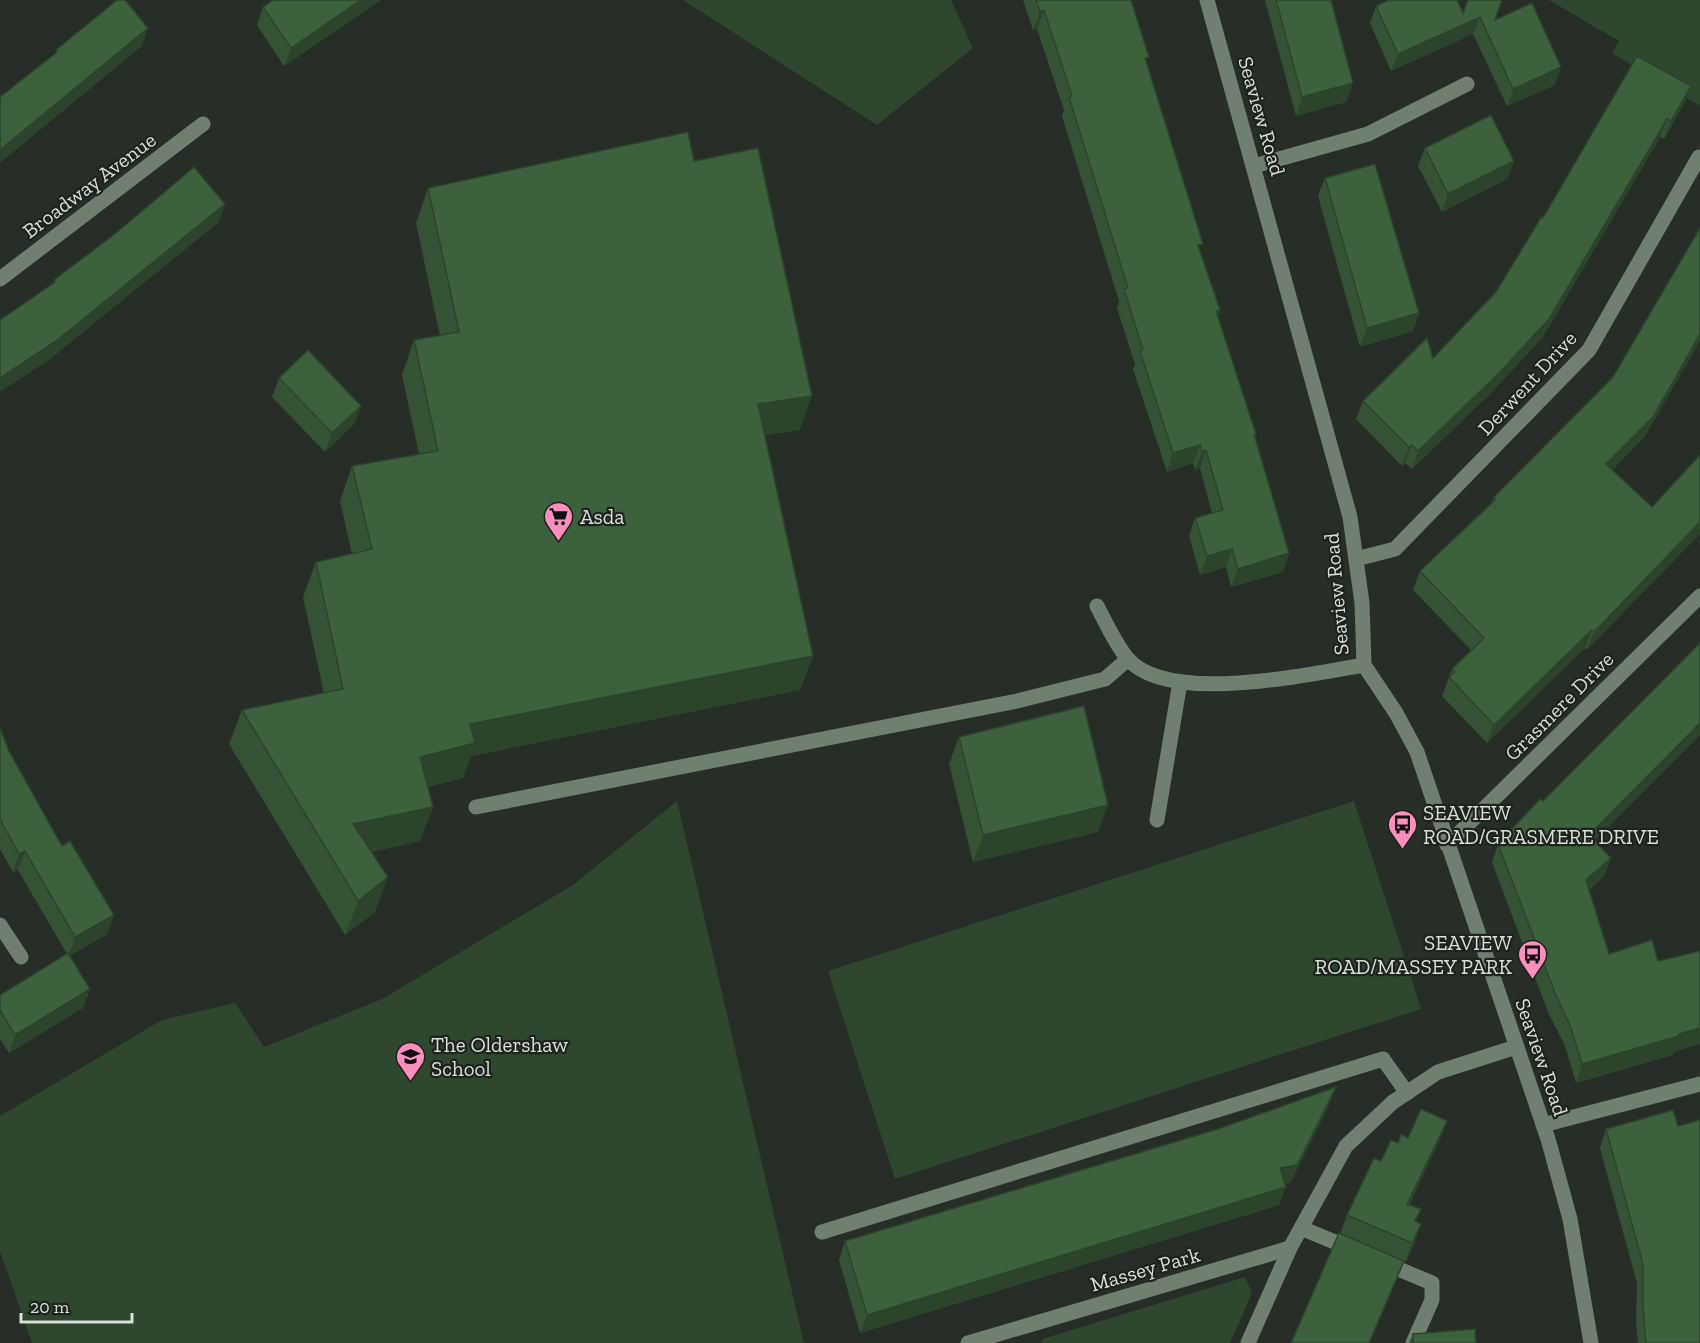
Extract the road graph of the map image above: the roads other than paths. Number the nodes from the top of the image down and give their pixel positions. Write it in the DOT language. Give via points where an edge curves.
graph roads {
  1 [pos="1207,0"];
  2 [pos="1467,84"];
  3 [pos="203,124"];
  4 [pos="1699,157"];
  5 [pos="1254,166"];
  6 [pos="0,279"];
  7 [pos="1356,559"];
  8 [pos="1700,596"];
  9 [pos="1097,606"];
  10 [pos="1128,659"];
  11 [pos="1364,665"];
  12 [pos="1180,682"];
  13 [pos="476,807"];
  14 [pos="1156,820"];
  15 [pos="1448,845"];
  16 [pos="0,925"];
  17 [pos="21,957"];
  18 [pos="1516,1047"];
  19 [pos="1700,1084"];
  20 [pos="1407,1093"];
  21 [pos="1543,1125"];
  22 [pos="1301,1228"];
  23 [pos="822,1232"];
  24 [pos="1290,1248"];
  25 [pos="1013,1336"];
  26 [pos="968,1343"];
  27 [pos="1248,1343"];
  28 [pos="1413,1343"];
  29 [pos="1591,1343"];
  1 -- 5 [label="street, Seaview Road"];
  2 -- 5 [label="street" via="1368,134"];
  3 -- 6 [label="street, Broadway Avenue"];
  4 -- 7 [label="street, Derwent Drive" via="1590,350 1395,549"];
  5 -- 7 [label="street, Seaview Road" via="1350,517"];
  7 -- 11 [label="street, Seaview Road"];
  8 -- 15 [label="street, Grasmere Drive"];
  9 -- 10 [label="street"];
  10 -- 12 [label="street" via="1150,673"];
  10 -- 13 [label="street" via="1105,679 1017,701"];
  11 -- 12 [label="street" via="1253,682"];
  11 -- 15 [label="street, Seaview Road" via="1417,752"];
  12 -- 14 [label="street"];
  15 -- 18 [label="street, Seaview Road"];
  16 -- 17 [label="street"];
  18 -- 20 [label="street" via="1438,1072"];
  18 -- 21 [label="street, Seaview Road"];
  19 -- 21 [label="street"];
  20 -- 22 [label="street" via="1346,1146"];
  20 -- 23 [label="street" via="1383,1059"];
  21 -- 29 [label="street, Seaview Road" via="1570,1219"];
  22 -- 24 [label="street"];
  22 -- 28 [label="street" via="1432,1283 1432,1300"];
  24 -- 25 [label="street, Massey Park"];
  24 -- 27 [label="street"];
  25 -- 26 [label="street, Massey Park"];
}
